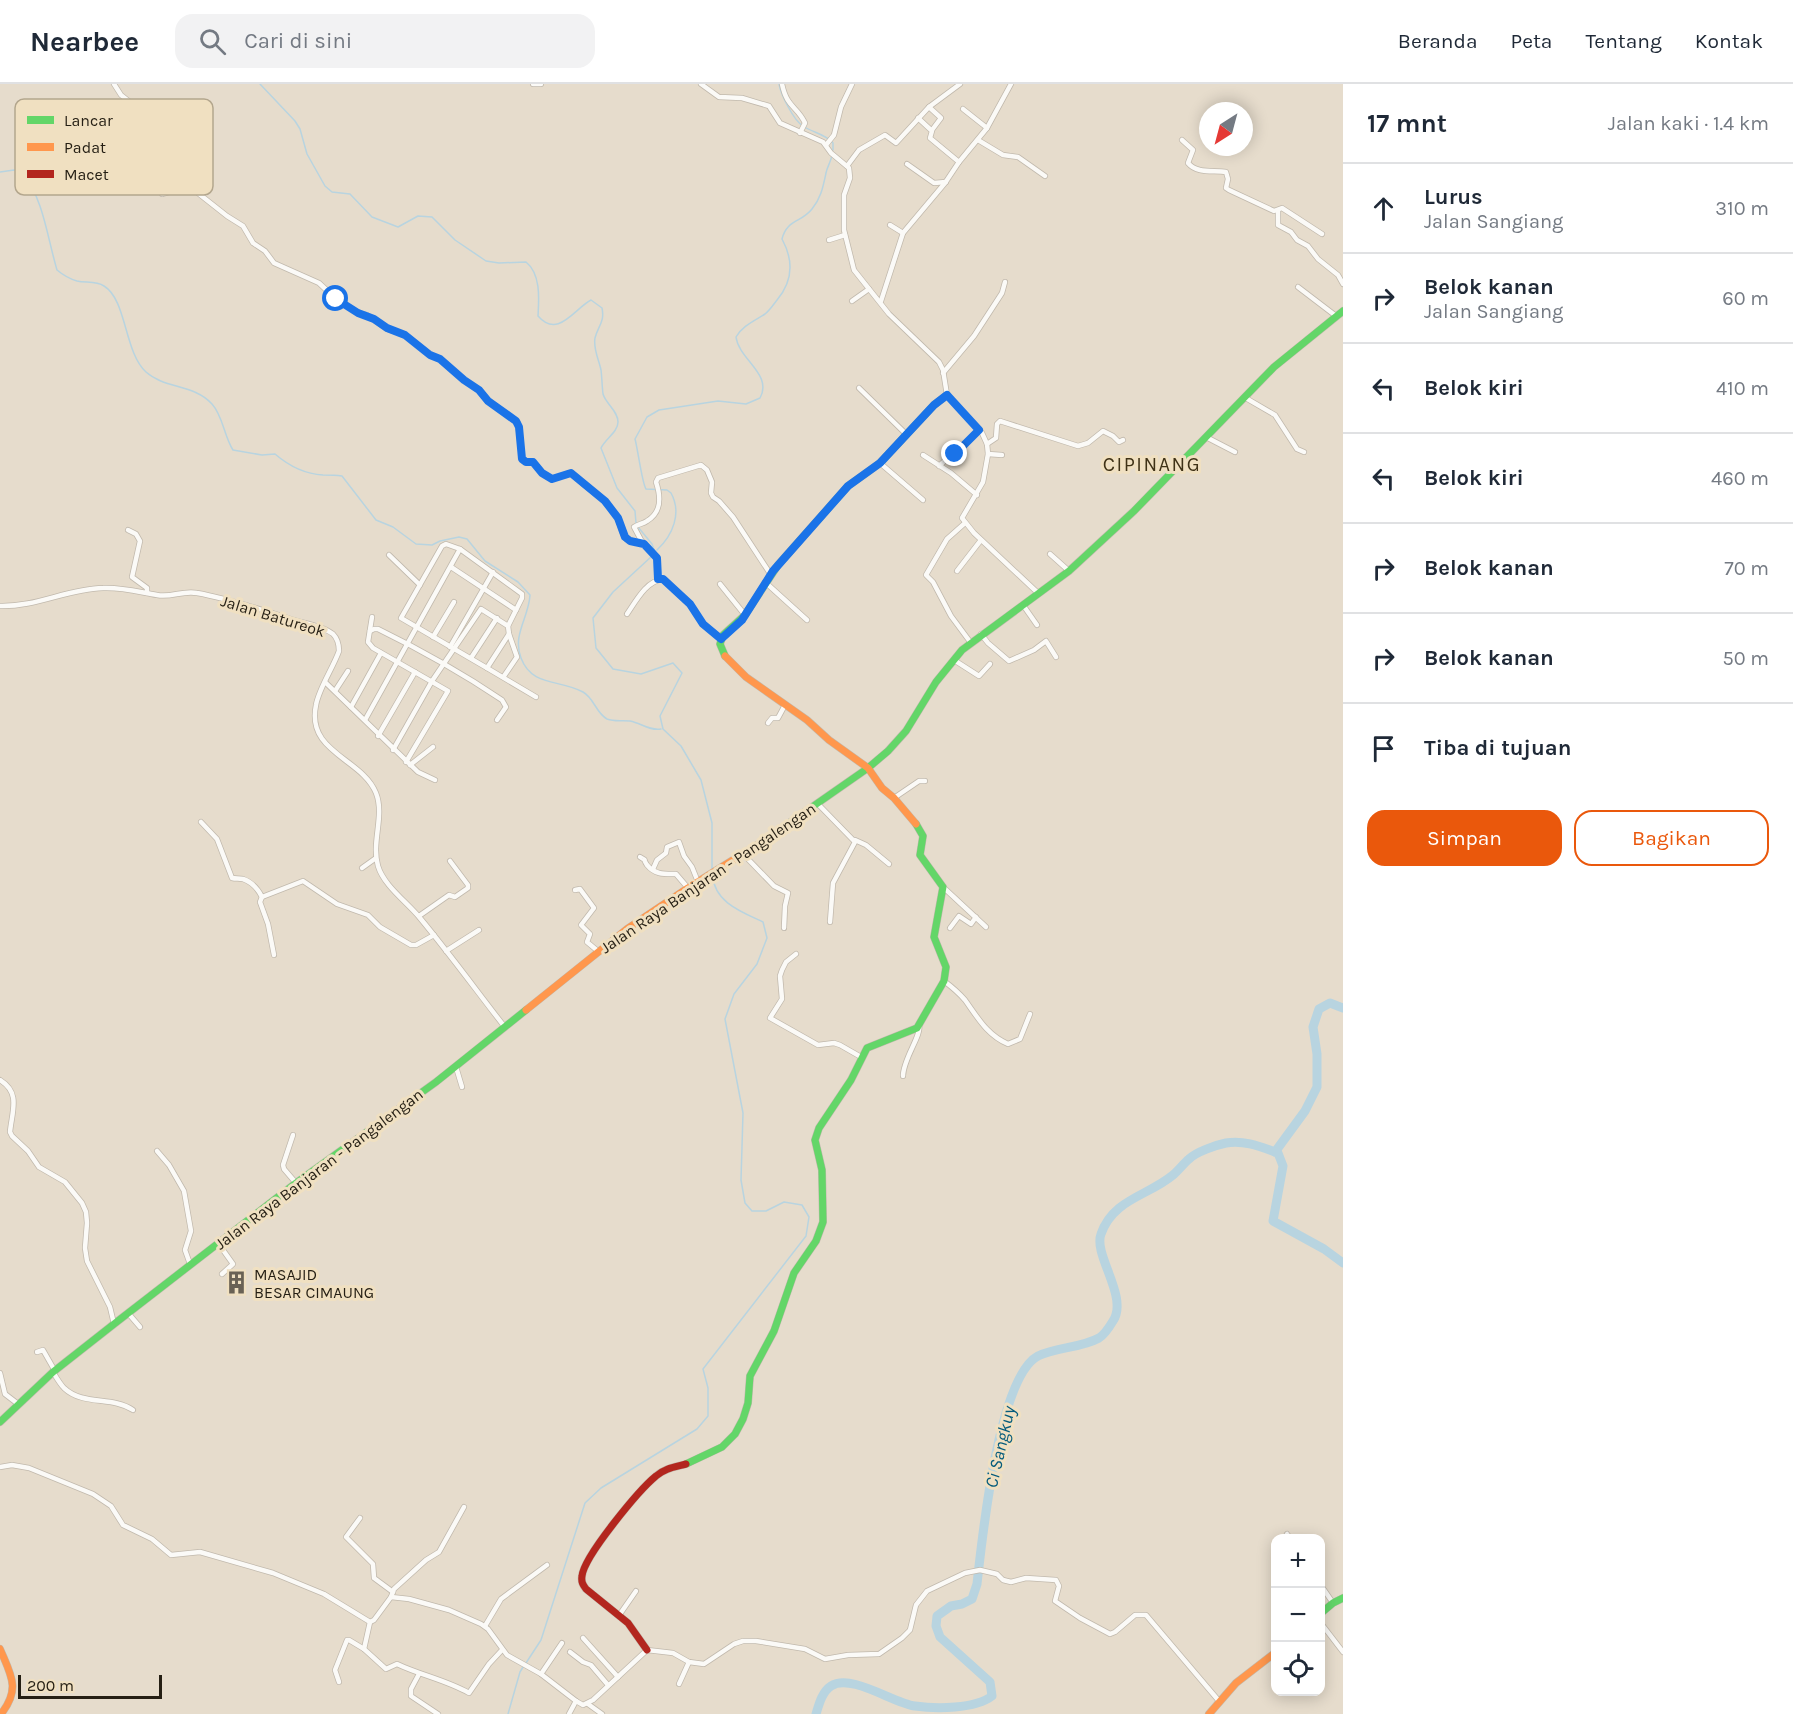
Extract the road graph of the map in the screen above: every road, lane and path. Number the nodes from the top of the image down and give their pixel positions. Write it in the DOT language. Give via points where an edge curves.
graph roads {
  1 [pos="114,84"];
  2 [pos="533,84"];
  3 [pos="541,84"];
  4 [pos="701,84"];
  5 [pos="782,84"];
  6 [pos="852,84"];
  7 [pos="960,84"];
  8 [pos="1011,84"];
  9 [pos="125,99"];
  10 [pos="929,107"];
  11 [pos="963,109"];
  12 [pos="918,118"];
  13 [pos="987,128"];
  14 [pos="803,130"];
  15 [pos="932,130"];
  16 [pos="978,140"];
  17 [pos="1182,140"];
  18 [pos="827,144"];
  19 [pos="959,162"];
  20 [pos="907,164"];
  21 [pos="847,166"];
  22 [pos="1045,176"];
  23 [pos="946,182"];
  24 [pos="201,195"];
  25 [pos="1278,212"];
  26 [pos="890,225"];
  27 [pos="903,234"];
  28 [pos="1322,234"];
  29 [pos="845,235"];
  30 [pos="829,240"];
  31 [pos="1005,282"];
  32 [pos="1343,284"];
  33 [pos="1298,287"];
  34 [pos="869,289"];
  35 [pos="852,301"];
  36 [pos="881,301"];
  37 [pos="1340,313"];
  38 [pos="943,372"];
  39 [pos="860,388"];
  40 [pos="947,395"];
  41 [pos="1244,397"];
  42 [pos="979,430"];
  43 [pos="906,434"];
  44 [pos="1205,436"];
  45 [pos="1123,440"];
  46 [pos="987,444"];
  47 [pos="1235,452"];
  48 [pos="1304,452"];
  49 [pos="988,454"];
  50 [pos="1002,454"];
  51 [pos="923,455"];
  52 [pos="880,463"];
  53 [pos="939,466"];
  54 [pos="977,495"];
  55 [pos="923,500"];
  56 [pos="965,523"];
  57 [pos="128,530"];
  58 [pos="981,540"];
  59 [pos="644,544"];
  60 [pos="460,549"];
  61 [pos="1050,554"];
  62 [pos="389,555"];
  63 [pos="451,567"];
  64 [pos="957,571"];
  65 [pos="1069,571"];
  66 [pos="493,572"];
  67 [pos="771,575"];
  68 [pos="658,579"];
  69 [pos="765,582"];
  70 [pos="720,584"];
  71 [pos="420,585"];
  72 [pos="484,588"];
  73 [pos="147,593"];
  74 [pos="1039,594"];
  75 [pos="454,602"];
  76 [pos="1023,605"];
  77 [pos="0,606"];
  78 [pos="516,609"];
  79 [pos="627,614"];
  80 [pos="745,615"];
  81 [pos="372,617"];
  82 [pos="497,618"];
  83 [pos="807,620"];
  84 [pos="1037,625"];
  85 [pos="508,626"];
  86 [pos="417,628"];
  87 [pos="370,631"];
  88 [pos="509,634"];
  89 [pos="981,634"];
  90 [pos="433,637"];
  91 [pos="721,639"];
  92 [pos="971,643"];
  93 [pos="407,644"];
  94 [pos="451,648"];
  95 [pos="381,653"];
  96 [pos="1056,657"];
  97 [pos="471,658"];
  98 [pos="954,660"];
  99 [pos="398,662"];
  100 [pos="444,663"];
  101 [pos="990,663"];
  102 [pos="487,668"];
  103 [pos="348,671"];
  104 [pos="415,672"];
  105 [pos="504,676"];
  106 [pos="432,681"];
  107 [pos="326,683"];
  108 [pos="335,691"];
  109 [pos="536,697"];
  110 [pos="785,705"];
  111 [pos="351,707"];
  112 [pos="365,720"];
  113 [pos="497,720"];
  114 [pos="768,723"];
  115 [pos="378,736"];
  116 [pos="433,747"];
  117 [pos="393,750"];
  118 [pos="408,764"];
  119 [pos="868,768"];
  120 [pos="435,780"];
  121 [pos="925,781"];
  122 [pos="894,798"];
  123 [pos="817,803"];
  124 [pos="201,822"];
  125 [pos="855,840"];
  126 [pos="744,855"];
  127 [pos="640,857"];
  128 [pos="376,858"];
  129 [pos="450,861"];
  130 [pos="889,864"];
  131 [pos="362,868"];
  132 [pos="653,869"];
  133 [pos="699,882"];
  134 [pos="943,887"];
  135 [pos="687,888"];
  136 [pos="574,890"];
  137 [pos="262,897"];
  138 [pos="419,916"];
  139 [pos="976,917"];
  140 [pos="830,922"];
  141 [pos="986,927"];
  142 [pos="784,928"];
  143 [pos="950,928"];
  144 [pos="479,930"];
  145 [pos="434,935"];
  146 [pos="446,951"];
  147 [pos="599,952"];
  148 [pos="796,954"];
  149 [pos="274,956"];
  150 [pos="944,981"];
  151 [pos="1030,1014"];
  152 [pos="919,1025"];
  153 [pos="504,1026"];
  154 [pos="861,1057"];
  155 [pos="456,1066"];
  156 [pos="903,1076"];
  157 [pos="0,1080"];
  158 [pos="462,1087"];
  159 [pos="293,1135"];
  160 [pos="158,1151"];
  161 [pos="296,1183"];
  162 [pos="218,1243"];
  163 [pos="190,1264"];
  164 [pos="222,1274"];
  165 [pos="128,1312"];
  166 [pos="114,1324"];
  167 [pos="140,1327"];
  168 [pos="37,1352"];
  169 [pos="54,1372"];
  170 [pos="0,1373"];
  171 [pos="18,1404"];
  172 [pos="133,1410"];
  173 [pos="0,1422"];
  174 [pos="0,1467"];
  175 [pos="464,1507"];
  176 [pos="360,1518"];
  177 [pos="547,1565"];
  178 [pos="1323,1588"];
  179 [pos="636,1592"];
  180 [pos="392,1594"];
  181 [pos="1343,1598"];
  182 [pos="1333,1603"];
  183 [pos="1325,1610"];
  184 [pos="620,1614"];
  185 [pos="370,1622"];
  186 [pos="485,1626"];
  187 [pos="1325,1629"];
  188 [pos="582,1638"];
  189 [pos="562,1643"];
  190 [pos="0,1649"];
  191 [pos="363,1649"];
  192 [pos="502,1650"];
  193 [pos="647,1650"];
  194 [pos="570,1652"];
  195 [pos="1343,1652"];
  196 [pos="1271,1656"];
  197 [pos="689,1662"];
  198 [pos="419,1674"];
  199 [pos="541,1674"];
  200 [pos="618,1677"];
  201 [pos="339,1682"];
  202 [pos="679,1684"];
  203 [pos="608,1685"];
  204 [pos="576,1701"];
  205 [pos="1219,1701"];
  206 [pos="588,1704"];
  207 [pos="3,1714"];
  208 [pos="438,1714"];
  209 [pos="569,1714"];
  210 [pos="602,1714"];
  211 [pos="1209,1714"];
  1 -- 9 [label="street"];
  2 -- 3 [label="street"];
  4 -- 14 [label="street" via="719,97 742,98 769,106 780,123"];
  5 -- 14 [label="street" via="789,104 802,116"];
  6 -- 18 [label="street"];
  7 -- 10 [label="street"];
  8 -- 13 [label="street"];
  10 -- 12 [label="street"];
  10 -- 15 [label="street" via="941,118"];
  11 -- 13 [label="street"];
  12 -- 15 [label="street"];
  12 -- 21 [label="street" via="896,143 885,135 859,150"];
  13 -- 16 [label="street"];
  14 -- 18 [label="street"];
  15 -- 19 [label="street" via="930,138"];
  16 -- 19 [label="street"];
  16 -- 22 [label="street" via="1003,155 1018,157"];
  17 -- 25 [label="street" via="1194,150 1188,165 1226,172 1226,188"];
  18 -- 21 [label="street"];
  19 -- 23 [label="street"];
  20 -- 23 [label="street" via="934,183"];
  21 -- 29 [label="street" via="850,178 844,195"];
  23 -- 27 [label="street"];
  24 -- 59 [label="street" via="243,226 253,243 274,263 319,283 358,313 405,335 440,359 518,423 522,459 533,462 552,479 569,473 577,476 610,507 625,537"];
  25 -- 28 [label="street" via="1283,209"];
  25 -- 32 [label="street" via="1278,225 1308,246"];
  26 -- 27 [label="street"];
  27 -- 36 [label="street"];
  29 -- 30 [label="street"];
  29 -- 34 [label="street" via="851,264"];
  31 -- 38 [label="street" via="976,334"];
  33 -- 37 [label="street"];
  34 -- 35 [label="street"];
  34 -- 36 [label="street"];
  36 -- 38 [label="street" via="939,362"];
  37 -- 41 [label="main road, Jalan Raya Banjaran - Pangalengan"];
  38 -- 40 [label="street"];
  39 -- 43 [label="street"];
  40 -- 42 [label="street"];
  40 -- 43 [label="main road"];
  41 -- 44 [label="main road, Jalan Raya Banjaran - Pangalengan"];
  41 -- 48 [label="street" via="1274,413 1297,449"];
  42 -- 46 [label="street"];
  42 -- 53 [label="street"];
  43 -- 52 [label="main road"];
  44 -- 47 [label="street"];
  44 -- 65 [label="main road, Jalan Raya Banjaran - Pangalengan" via="1134,511"];
  45 -- 46 [label="street" via="1119,442 1103,431 1088,443 1071,445 999,421 996,438"];
  46 -- 49 [label="street"];
  49 -- 50 [label="street"];
  49 -- 54 [label="street" via="986,474"];
  51 -- 53 [label="street"];
  52 -- 55 [label="street"];
  52 -- 67 [label="main road" via="848,486"];
  53 -- 54 [label="street"];
  54 -- 56 [label="street" via="962,515"];
  56 -- 58 [label="street"];
  56 -- 92 [label="street" via="947,539 926,575"];
  57 -- 73 [label="street" via="140,541 132,577 147,588"];
  58 -- 64 [label="street"];
  58 -- 74 [label="street"];
  59 -- 67 [label="street" via="636,526 649,520 660,504 658,478 703,465 712,482 712,497 734,517"];
  59 -- 68 [label="street" via="657,558"];
  60 -- 63 [label="street"];
  60 -- 66 [label="street"];
  60 -- 71 [label="street" via="443,544"];
  61 -- 65 [label="street"];
  62 -- 71 [label="street"];
  63 -- 72 [label="street"];
  63 -- 86 [label="street"];
  65 -- 74 [label="main road, Jalan Raya Banjaran - Pangalengan"];
  66 -- 72 [label="street"];
  66 -- 78 [label="street" via="520,591 522,598"];
  67 -- 69 [label="main road"];
  68 -- 79 [label="street" via="643,591"];
  68 -- 91 [label="street" via="671,585 703,624"];
  69 -- 80 [label="main road"];
  69 -- 83 [label="street"];
  70 -- 80 [label="street"];
  71 -- 86 [label="street" via="401,618"];
  72 -- 78 [label="street"];
  72 -- 94 [label="street"];
  73 -- 77 [label="street, Jalan Batureok" via="104,587 29,604"];
  73 -- 107 [label="street, Jalan Batureok" via="198,593 327,631 339,642 339,651"];
  74 -- 76 [label="main road, Jalan Raya Banjaran - Pangalengan"];
  75 -- 90 [label="street"];
  76 -- 84 [label="street"];
  76 -- 89 [label="main road, Jalan Raya Banjaran - Pangalengan"];
  78 -- 85 [label="street"];
  80 -- 91 [label="main road"];
  81 -- 87 [label="street"];
  82 -- 85 [label="street"];
  82 -- 94 [label="street" via="481,609"];
  82 -- 97 [label="street"];
  85 -- 88 [label="street"];
  86 -- 90 [label="street"];
  86 -- 93 [label="street"];
  87 -- 93 [label="street" via="376,629"];
  87 -- 95 [label="street" via="368,642"];
  88 -- 102 [label="street"];
  88 -- 105 [label="street" via="517,657"];
  89 -- 92 [label="main road, Jalan Raya Banjaran - Pangalengan"];
  89 -- 96 [label="street" via="1009,661 1046,641"];
  90 -- 94 [label="street"];
  91 -- 110 [label="main road" via="722,650 731,664"];
  92 -- 98 [label="main road, Jalan Raya Banjaran - Pangalengan"];
  93 -- 99 [label="street"];
  93 -- 100 [label="street"];
  94 -- 97 [label="street"];
  94 -- 100 [label="street"];
  95 -- 99 [label="street"];
  95 -- 111 [label="street"];
  97 -- 102 [label="street"];
  98 -- 101 [label="street" via="979,676"];
  98 -- 119 [label="main road, Jalan Raya Banjaran - Pangalengan" via="906,731"];
  99 -- 104 [label="street"];
  99 -- 112 [label="street"];
  100 -- 106 [label="street"];
  100 -- 113 [label="street" via="504,702 506,707"];
  102 -- 105 [label="street"];
  103 -- 108 [label="street"];
  104 -- 106 [label="street"];
  104 -- 115 [label="street"];
  105 -- 109 [label="street"];
  106 -- 117 [label="street"];
  106 -- 118 [label="street" via="448,692"];
  107 -- 108 [label="street"];
  107 -- 128 [label="street, Jalan Batureok" via="316,703 314,722 331,750 367,777 377,796"];
  108 -- 111 [label="street"];
  110 -- 114 [label="street" via="778,718"];
  110 -- 119 [label="main road"];
  111 -- 112 [label="street"];
  112 -- 115 [label="street"];
  115 -- 117 [label="street"];
  116 -- 118 [label="street"];
  117 -- 118 [label="street"];
  118 -- 120 [label="street"];
  119 -- 122 [label="main road"];
  119 -- 123 [label="main road, Jalan Raya Banjaran - Pangalengan"];
  121 -- 122 [label="street"];
  122 -- 134 [label="main road" via="923,836 920,855"];
  123 -- 125 [label="street"];
  123 -- 126 [label="main road, Jalan Raya Banjaran - Pangalengan"];
  124 -- 137 [label="street" via="217,840 232,878 255,885"];
  125 -- 130 [label="street"];
  125 -- 140 [label="street" via="833,883"];
  126 -- 133 [label="main road, Jalan Raya Banjaran - Pangalengan"];
  126 -- 142 [label="street" via="774,886 788,893"];
  127 -- 132 [label="street"];
  128 -- 131 [label="street"];
  128 -- 138 [label="street, Jalan Batureok" via="387,882"];
  129 -- 138 [label="street" via="468,886"];
  132 -- 133 [label="street" via="667,847 679,842"];
  132 -- 135 [label="street" via="661,875 676,874"];
  133 -- 135 [label="main road, Jalan Raya Banjaran - Pangalengan"];
  134 -- 139 [label="street"];
  134 -- 150 [label="main road" via="934,937 946,967"];
  135 -- 147 [label="main road, Jalan Raya Banjaran - Pangalengan"];
  136 -- 147 [label="street" via="580,889 594,908 581,925 590,934 587,942"];
  137 -- 145 [label="street" via="303,880 337,904 368,915 411,945"];
  137 -- 149 [label="street"];
  138 -- 145 [label="street, Jalan Batureok"];
  139 -- 141 [label="street"];
  139 -- 143 [label="street" via="970,924 959,916"];
  144 -- 146 [label="street"];
  145 -- 146 [label="street, Jalan Batureok"];
  146 -- 153 [label="street, Jalan Batureok"];
  147 -- 153 [label="main road, Jalan Raya Banjaran - Pangalengan"];
  148 -- 154 [label="street" via="782,970 782,999 770,1018 816,1044 840,1045"];
  150 -- 151 [label="street" via="965,1000 978,1022 1008,1044 1020,1039"];
  150 -- 152 [label="main road"];
  152 -- 154 [label="main road" via="870,1046"];
  152 -- 156 [label="street"];
  153 -- 155 [label="main road, Jalan Raya Banjaran - Pangalengan"];
  154 -- 184 [label="main road" via="817,1133 823,1222 816,1241 794,1273 771,1337 750,1376 743,1419 728,1442 713,1453 657,1475 609,1529 583,1573 586,1588"];
  155 -- 158 [label="street"];
  155 -- 161 [label="main road, Jalan Raya Banjaran - Pangalengan"];
  157 -- 166 [label="street" via="8,1085 15,1099 12,1137 43,1171 70,1186 82,1203 87,1223 87,1261 110,1307"];
  159 -- 161 [label="street" via="283,1165"];
  160 -- 163 [label="street" via="184,1191 190,1231 184,1250"];
  161 -- 162 [label="main road, Jalan Raya Banjaran - Pangalengan"];
  162 -- 163 [label="main road, Jalan Raya Banjaran - Pangalengan"];
  162 -- 164 [label="street" via="233,1264"];
  163 -- 165 [label="main road, Jalan Raya Banjaran - Pangalengan"];
  165 -- 166 [label="main road, Jalan Raya Banjaran - Pangalengan"];
  165 -- 167 [label="street"];
  166 -- 169 [label="main road, Jalan Raya Banjaran - Pangalengan"];
  168 -- 169 [label="street" via="43,1350"];
  169 -- 171 [label="main road, Jalan Raya Banjaran - Pangalengan"];
  169 -- 172 [label="street" via="63,1387 81,1398"];
  170 -- 171 [label="street" via="5,1394"];
  171 -- 173 [label="main road, Jalan Raya Banjaran - Pangalengan"];
  174 -- 185 [label="street" via="29,1468 93,1494 111,1506 123,1525 152,1539 171,1555 200,1552 284,1577 324,1594"];
  175 -- 180 [label="street" via="439,1552"];
  176 -- 180 [label="street" via="346,1537 373,1564 374,1578"];
  177 -- 186 [label="street" via="501,1599"];
  178 -- 182 [label="street"];
  179 -- 184 [label="street"];
  180 -- 185 [label="street"];
  180 -- 186 [label="street" via="449,1610"];
  181 -- 182 [label="main road"];
  182 -- 183 [label="main road"];
  184 -- 193 [label="main road" via="636,1629"];
  185 -- 191 [label="street"];
  186 -- 192 [label="street"];
  187 -- 195 [label="street"];
  188 -- 200 [label="street"];
  189 -- 199 [label="street"];
  190 -- 207 [label="main road" via="14,1688"];
  191 -- 198 [label="street" via="387,1670 394,1664"];
  191 -- 201 [label="street" via="347,1640 335,1671"];
  192 -- 198 [label="street" via="470,1693"];
  192 -- 199 [label="street"];
  193 -- 197 [label="street" via="673,1653"];
  193 -- 200 [label="street"];
  194 -- 203 [label="street" via="591,1665"];
  196 -- 205 [label="main road"];
  197 -- 202 [label="street"];
  197 -- 205 [label="street" via="707,1663 743,1641 805,1649 825,1659 879,1654 909,1630 916,1605 927,1591 980,1570 1011,1582 1026,1578 1056,1580 1059,1586 1055,1598 1059,1604 1110,1634 1135,1615 1146,1615"];
  198 -- 208 [label="street" via="411,1696"];
  199 -- 204 [label="street"];
  200 -- 203 [label="street"];
  203 -- 206 [label="street"];
  204 -- 206 [label="street"];
  204 -- 209 [label="street"];
  205 -- 211 [label="main road"];
  206 -- 210 [label="street"];
}
